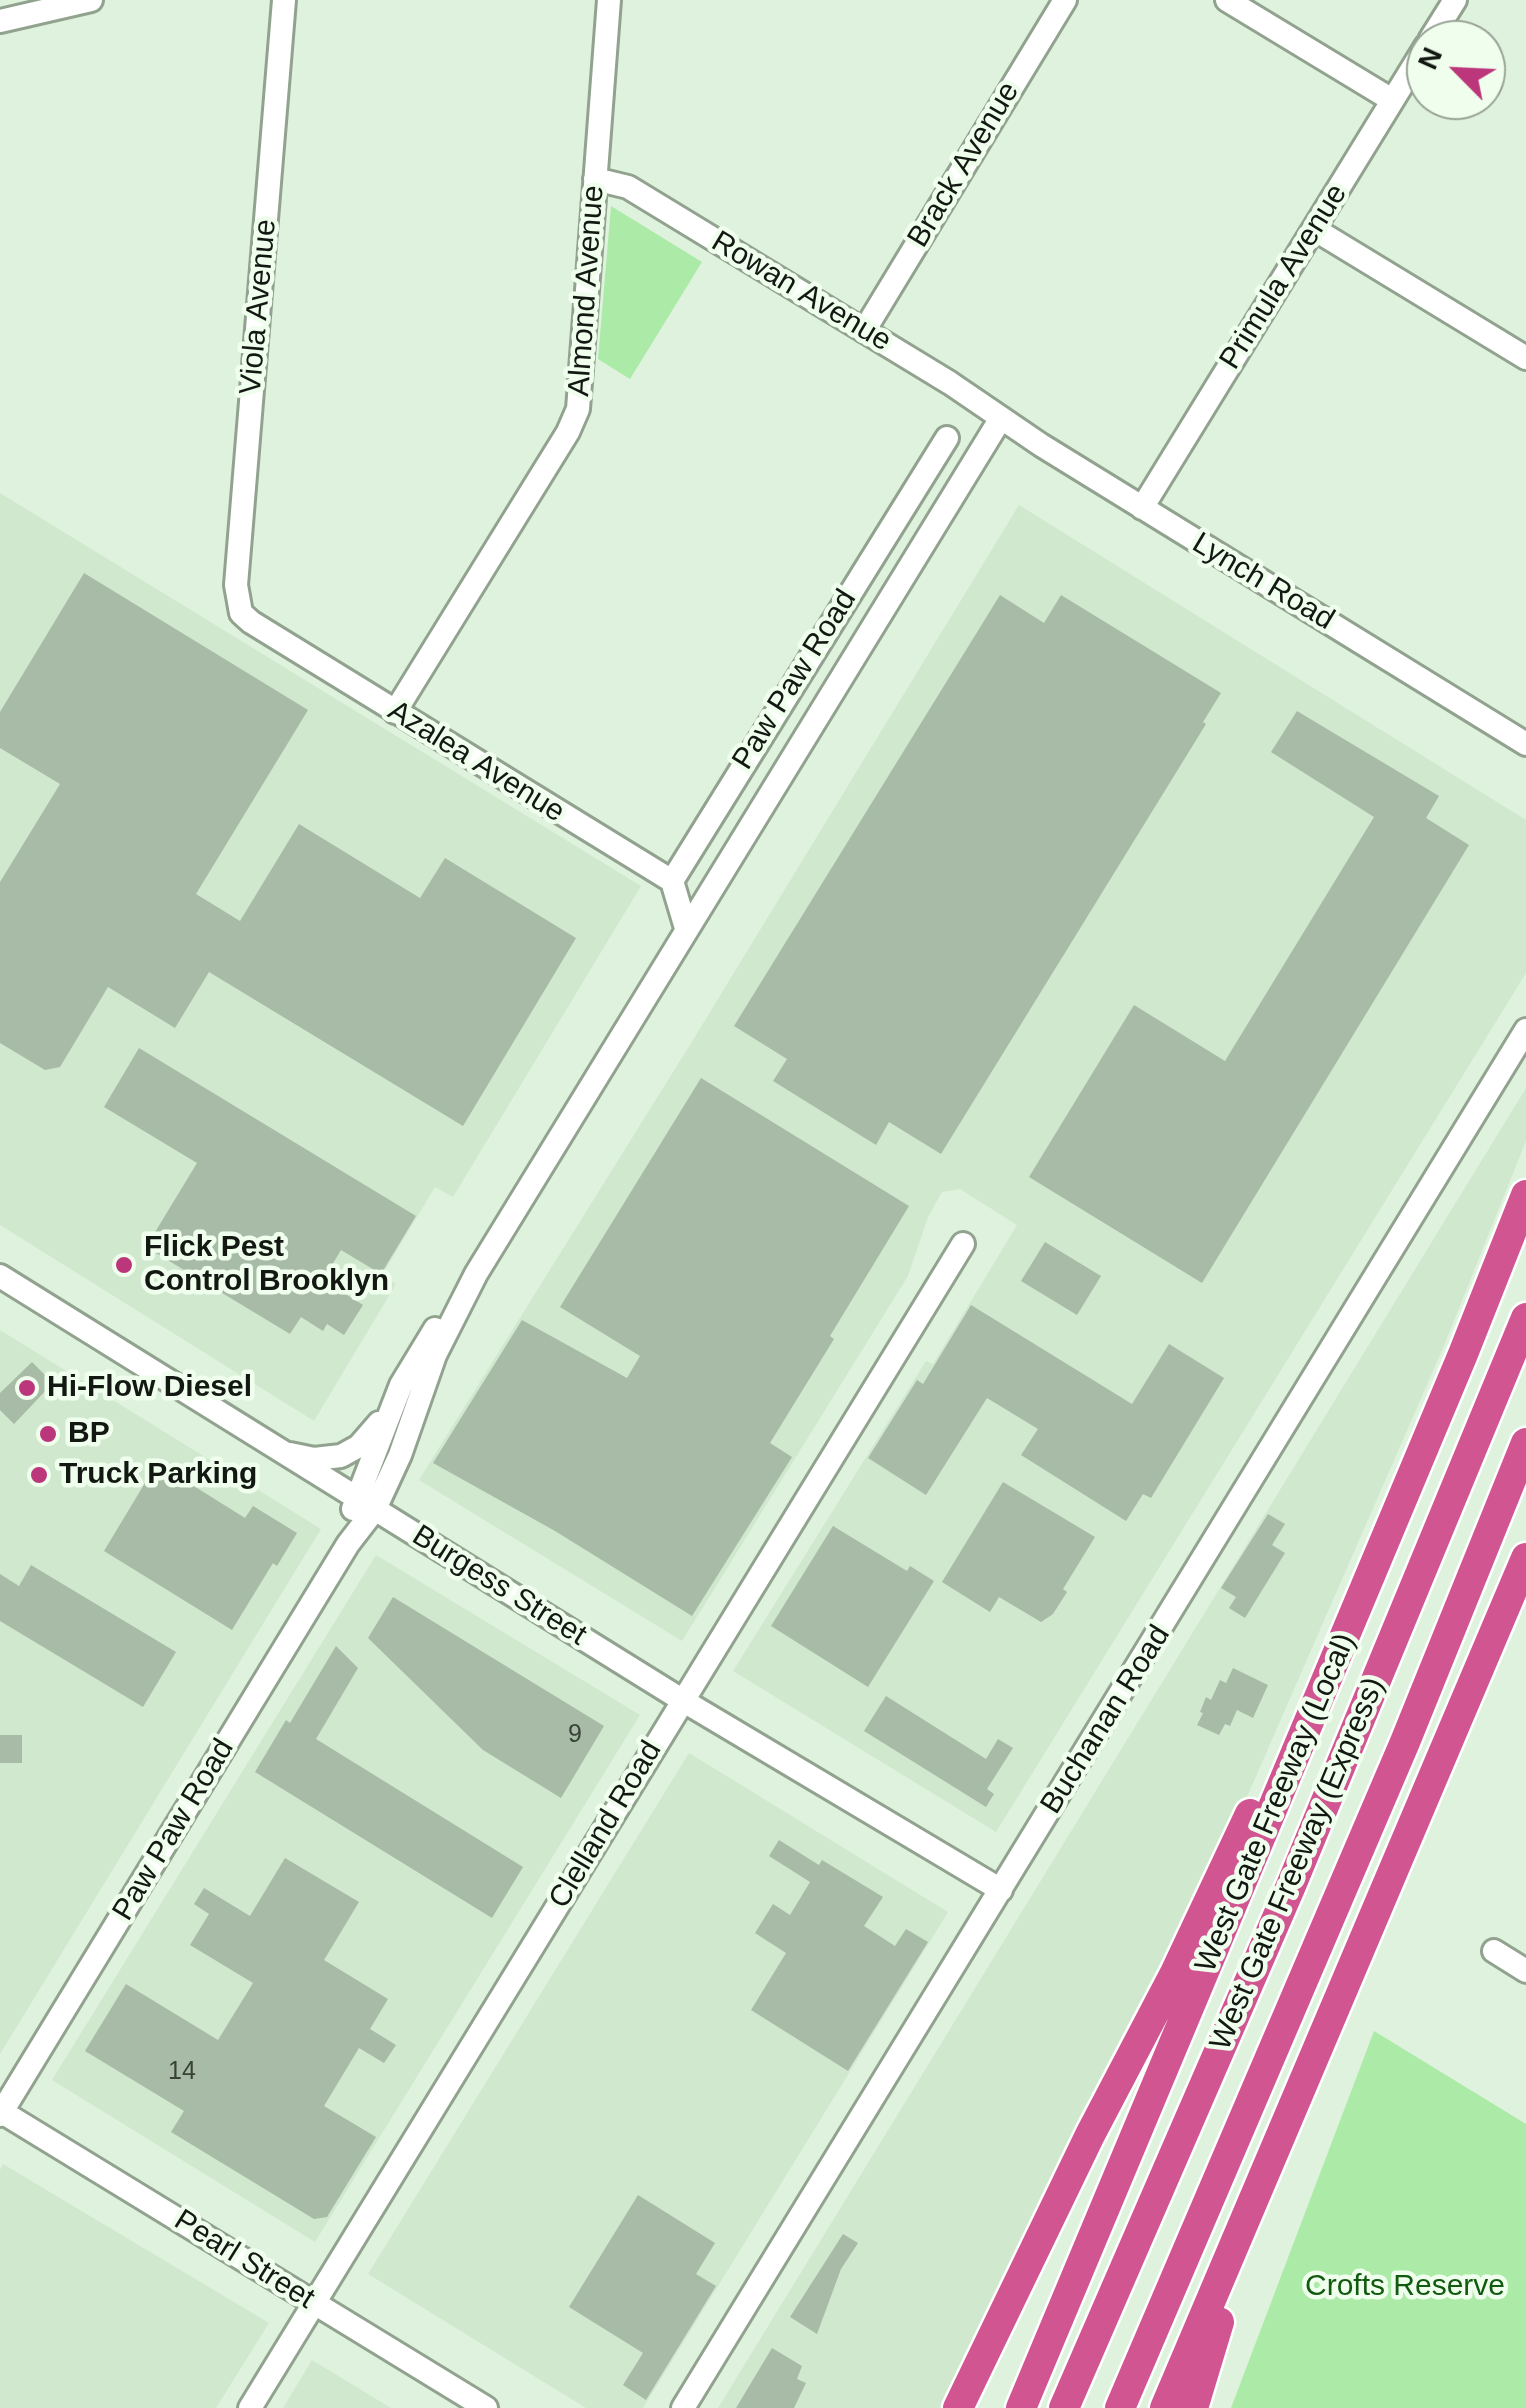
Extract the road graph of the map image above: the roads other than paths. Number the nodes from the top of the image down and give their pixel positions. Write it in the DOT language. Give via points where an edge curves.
graph roads {
  1 [pos="91,0"];
  2 [pos="284,0"];
  3 [pos="609,0"];
  4 [pos="1065,0"];
  5 [pos="1228,0"];
  6 [pos="0,20"];
  7 [pos="1406,78"];
  8 [pos="1392,100"];
  9 [pos="596,180"];
  10 [pos="1314,228"];
  11 [pos="864,330"];
  12 [pos="1526,358"];
  13 [pos="1001,418"];
  14 [pos="947,438"];
  15 [pos="1142,508"];
  16 [pos="875,550"];
  17 [pos="907,570"];
  18 [pos="241,612"];
  19 [pos="396,712"];
  20 [pos="1526,744"];
  21 [pos="719,875"];
  22 [pos="672,881"];
  23 [pos="686,928"];
  24 [pos="1526,1030"];
  25 [pos="1526,1195"];
  26 [pos="963,1244"];
  27 [pos="476,1274"];
  28 [pos="0,1276"];
  29 [pos="1526,1318"];
  30 [pos="1463,1354"];
  31 [pos="401,1386"];
  32 [pos="1526,1443"];
  33 [pos="269,1445"];
  34 [pos="365,1504"];
  35 [pos="1526,1558"];
  36 [pos="682,1700"];
  37 [pos="1001,1890"];
  38 [pos="1494,1951"];
  39 [pos="1526,1971"];
  40 [pos="1,2114"];
  41 [pos="1246,2223"];
  42 [pos="314,2304"];
  43 [pos="250,2408"];
  44 [pos="486,2408"];
  45 [pos="683,2408"];
  46 [pos="958,2408"];
  47 [pos="1021,2408"];
  48 [pos="1064,2408"];
  49 [pos="1120,2408"];
  50 [pos="1165,2408"];
  51 [pos="1193,2408"];
  1 -- 6 [label="street"];
  2 -- 18 [label="street, Viola Avenue" via="236,585"];
  3 -- 9 [label="street, Almond Avenue"];
  4 -- 11 [label="street, Brack Avenue"];
  5 -- 8 [label="street"];
  7 -- 8 [label="street, Primula Avenue"];
  8 -- 10 [label="street, Primula Avenue"];
  9 -- 11 [label="street, Rowan Avenue" via="628,187"];
  9 -- 19 [label="street, Almond Avenue" via="578,409"];
  10 -- 12 [label="street"];
  10 -- 15 [label="street, Primula Avenue"];
  11 -- 13 [label="street, Rowan Avenue"];
  13 -- 15 [label="street, Lynch Road"];
  13 -- 17 [label="street, Paw Paw Road"];
  14 -- 16 [label="street, Paw Paw Road"];
  15 -- 20 [label="street, Lynch Road"];
  16 -- 17 [label="street"];
  16 -- 22 [label="street, Paw Paw Road"];
  17 -- 21 [label="street, Paw Paw Road"];
  18 -- 19 [label="street, Azalea Avenue"];
  19 -- 22 [label="street, Azalea Avenue"];
  21 -- 22 [label="street" via="700,884"];
  21 -- 23 [label="street, Paw Paw Road"];
  22 -- 23 [label="street"];
  23 -- 27 [label="street, Paw Paw Road"];
  24 -- 37 [label="street, Buchanan Road"];
  25 -- 30 [label="highway, West Gate Freeway (Local)"];
  26 -- 36 [label="street, Clelland Road"];
  27 -- 31 [label="street, Paw Paw Road"];
  27 -- 34 [label="street, Paw Paw Road" via="436,1354 400,1454"];
  28 -- 33 [label="street, Burgess Street"];
  29 -- 48 [label="highway, West Gate Freeway (Express)" via="1290,1888"];
  30 -- 46 [label="highway" via="1175,1974"];
  30 -- 47 [label="highway, West Gate Freeway (Local)"];
  31 -- 33 [label="street" via="374,1431 346,1454 307,1458"];
  31 -- 34 [label="street, Paw Paw Road"];
  32 -- 49 [label="highway, West Gate Freeway (Express)"];
  33 -- 34 [label="street, Burgess Street"];
  34 -- 36 [label="street, Burgess Street"];
  34 -- 40 [label="street, Paw Paw Road" via="348,1544"];
  35 -- 41 [label="highway"];
  36 -- 37 [label="street, Burgess Street"];
  36 -- 42 [label="street, Clelland Road"];
  37 -- 45 [label="street, Buchanan Road"];
  38 -- 39 [label="street"];
  40 -- 42 [label="street, Pearl Street"];
  41 -- 50 [label="highway"];
  41 -- 51 [label="highway"];
  42 -- 43 [label="street, Clelland Road"];
  42 -- 44 [label="street, Pearl Street"];
}
